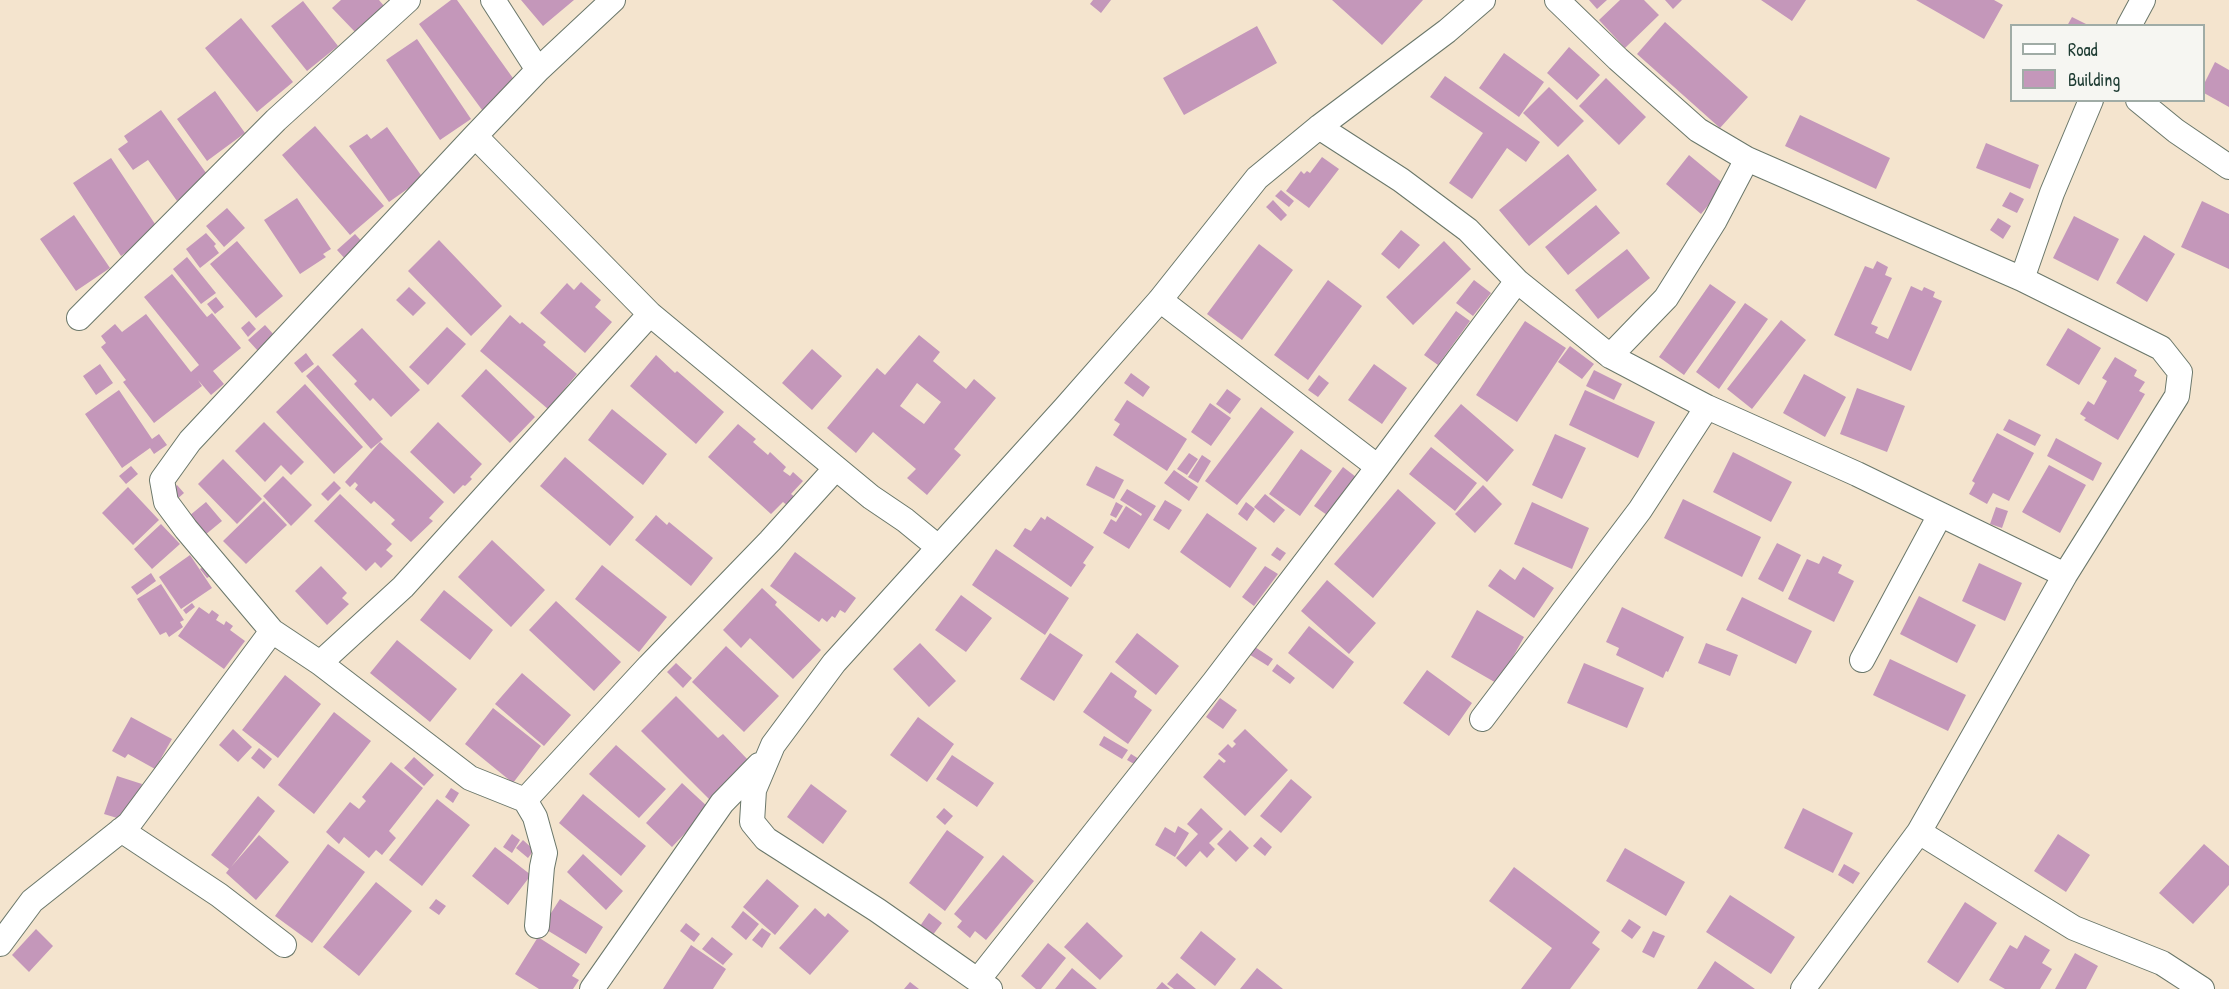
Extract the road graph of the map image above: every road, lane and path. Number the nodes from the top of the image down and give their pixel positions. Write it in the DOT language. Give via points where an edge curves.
graph roads {
  1 [pos="408,0"];
  2 [pos="494,0"];
  3 [pos="613,0"];
  4 [pos="1483,0"];
  5 [pos="1557,0"];
  6 [pos="2143,0"];
  7 [pos="2130,24"];
  8 [pos="538,70"];
  9 [pos="2090,102"];
  10 [pos="2140,102"];
  11 [pos="1319,127"];
  12 [pos="475,136"];
  13 [pos="1747,159"];
  14 [pos="2229,167"];
  15 [pos="2022,279"];
  16 [pos="1517,281"];
  17 [pos="1160,300"];
  18 [pos="650,314"];
  19 [pos="79,318"];
  20 [pos="1610,356"];
  21 [pos="1707,407"];
  22 [pos="1378,467"];
  23 [pos="836,468"];
  24 [pos="1941,515"];
  25 [pos="938,547"];
  26 [pos="2065,575"];
  27 [pos="272,630"];
  28 [pos="1862,660"];
  29 [pos="320,663"];
  30 [pos="1482,719"];
  31 [pos="769,754"];
  32 [pos="525,801"];
  33 [pos="121,830"];
  34 [pos="1919,832"];
  35 [pos="537,927"];
  36 [pos="0,944"];
  37 [pos="284,945"];
  38 [pos="984,985"];
  39 [pos="592,989"];
  40 [pos="1803,989"];
  41 [pos="2202,989"];
  1 -- 19 [label="street" via="276,120"];
  2 -- 8 [label="street"];
  3 -- 8 [label="street"];
  4 -- 11 [label="street"];
  5 -- 13 [label="street" via="1698,130"];
  6 -- 7 [label="street"];
  8 -- 12 [label="street"];
  9 -- 15 [label="street"];
  10 -- 14 [label="street"];
  11 -- 16 [label="street" via="1401,180 1468,230"];
  11 -- 17 [label="street" via="1257,178"];
  12 -- 18 [label="street"];
  12 -- 27 [label="street" via="190,441 162,480 166,502 186,530"];
  13 -- 15 [label="street"];
  13 -- 20 [label="street" via="1715,220 1665,298"];
  15 -- 26 [label="street" via="2161,348 2180,372 2177,396"];
  16 -- 20 [label="street"];
  16 -- 22 [label="street"];
  17 -- 22 [label="street"];
  17 -- 25 [label="street"];
  18 -- 23 [label="street"];
  18 -- 29 [label="street" via="403,587"];
  20 -- 21 [label="street"];
  21 -- 24 [label="street"];
  21 -- 30 [label="street" via="1640,510"];
  22 -- 38 [label="street"];
  23 -- 25 [label="street"];
  23 -- 32 [label="street"];
  24 -- 26 [label="street"];
  24 -- 28 [label="street"];
  25 -- 31 [label="street" via="834,663"];
  26 -- 34 [label="street"];
  27 -- 29 [label="street"];
  27 -- 33 [label="street"];
  29 -- 32 [label="street" via="470,778"];
  31 -- 38 [label="street" via="753,790 752,822 766,839"];
  31 -- 39 [label="street" via="722,803"];
  32 -- 35 [label="street" via="535,817 545,853"];
  33 -- 36 [label="street" via="32,901"];
  33 -- 37 [label="street" via="219,895"];
  34 -- 40 [label="street"];
  34 -- 41 [label="street" via="2074,927 2162,963"];
}
